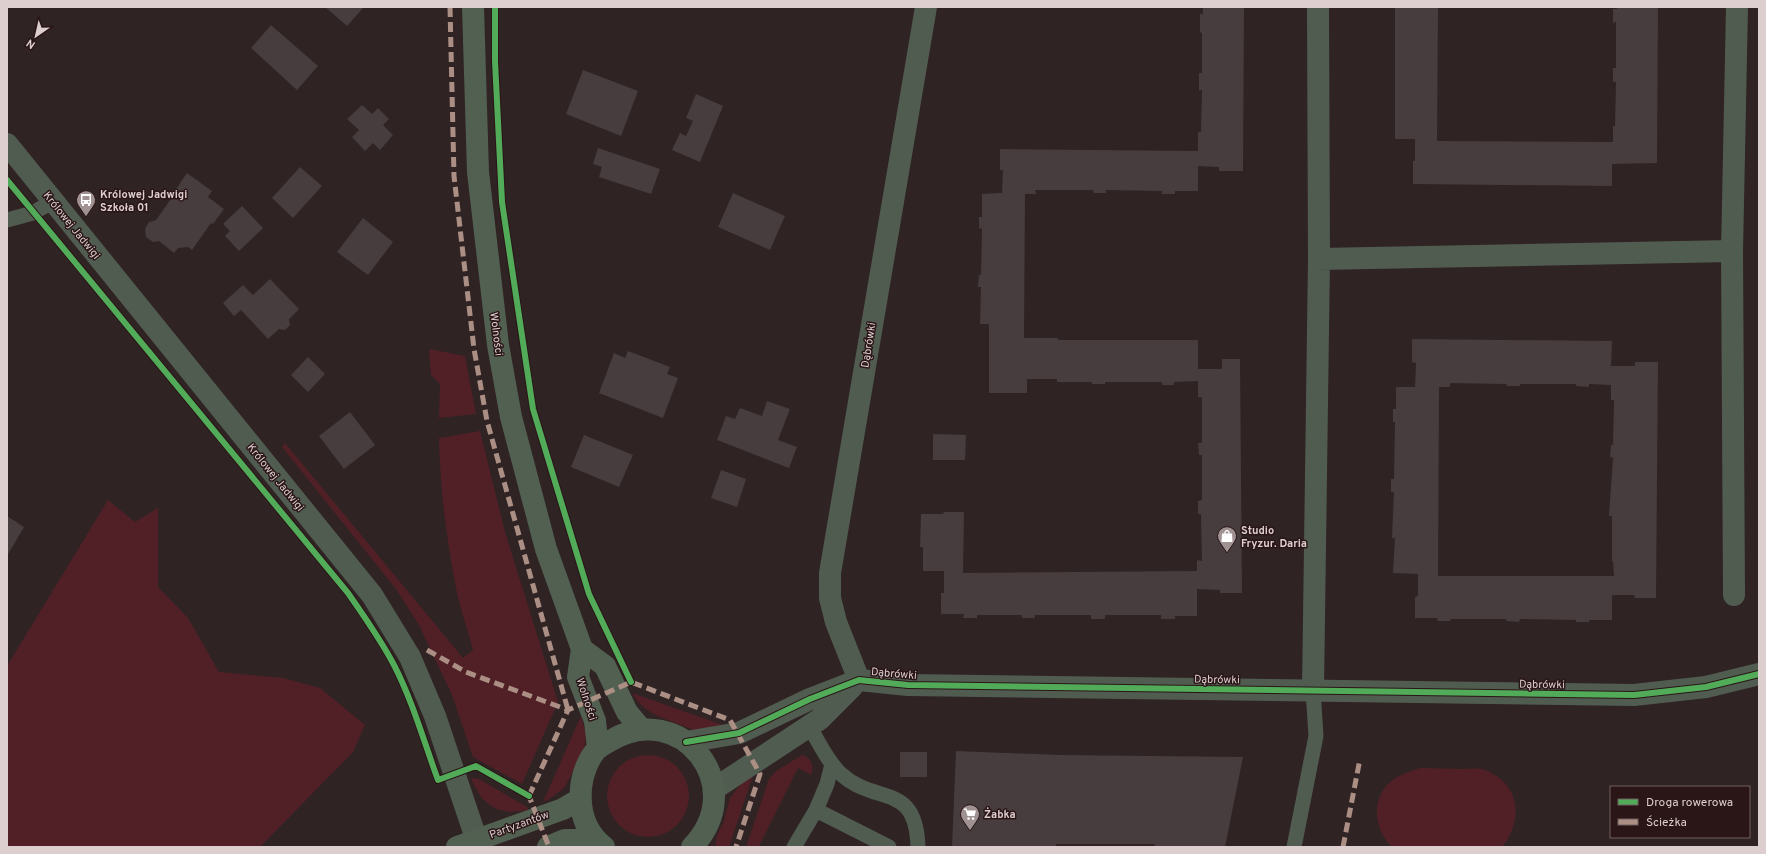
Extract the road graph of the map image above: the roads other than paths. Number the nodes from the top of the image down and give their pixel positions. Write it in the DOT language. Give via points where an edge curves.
graph roads {
  1 [pos="473,7"];
  2 [pos="926,7"];
  3 [pos="1318,7"];
  4 [pos="1737,7"];
  5 [pos="7,144"];
  6 [pos="53,201"];
  7 [pos="7,220"];
  8 [pos="1732,251"];
  9 [pos="1319,258"];
  10 [pos="1734,595"];
  11 [pos="582,649"];
  12 [pos="1759,674"];
  13 [pos="859,680"];
  14 [pos="1313,690"];
  15 [pos="809,726"];
  16 [pos="642,730"];
  17 [pos="686,742"];
  18 [pos="598,748"];
  19 [pos="832,764"];
  20 [pos="714,789"];
  21 [pos="580,799"];
  22 [pos="816,810"];
  23 [pos="600,844"];
  24 [pos="698,844"];
  25 [pos="471,845"];
  26 [pos="548,847"];
  27 [pos="794,847"];
  28 [pos="888,847"];
  29 [pos="918,847"];
  30 [pos="1294,847"];
  1 -- 11 [label="main road, Wolności" via="478,172 498,344 511,417 546,549"];
  2 -- 13 [label="street, Dąbrówki" via="830,573 830,598 836,622"];
  3 -- 9 [label="street"];
  4 -- 8 [label="street"];
  5 -- 6 [label="street, Królowej Jadwigi"];
  6 -- 7 [label="lane" via="33,213"];
  6 -- 25 [label="street, Królowej Jadwigi" via="372,595 410,657 435,716"];
  8 -- 9 [label="street"];
  8 -- 10 [label="street"];
  9 -- 14 [label="street"];
  11 -- 16 [label="main road" via="605,666 626,712"];
  11 -- 18 [label="main road, Wolności" via="578,677 595,721"];
  12 -- 14 [label="street, Dąbrówki" via="1706,687 1634,695"];
  13 -- 14 [label="street, Dąbrówki" via="908,685"];
  13 -- 15 [label="street, Dąbrówki" via="820,719"];
  13 -- 17 [label="street, Dąbrówki" via="810,699 739,733"];
  14 -- 30 [label="lane" via="1316,736"];
  15 -- 19 [label="lane"];
  15 -- 20 [label="street, Dąbrówki"];
  16 -- 17 [label="main road" via="665,732"];
  16 -- 18 [label="main road" via="620,735"];
  17 -- 20 [label="main road" via="700,754 709,771"];
  18 -- 21 [label="main road" via="581,780"];
  19 -- 22 [label="lane"];
  19 -- 29 [label="lane" via="851,781 886,795 907,808 916,824"];
  20 -- 24 [label="main road" via="710,823"];
  21 -- 23 [label="main road" via="582,815 588,830"];
  21 -- 25 [label="main road, Partyzantów" via="563,809"];
  22 -- 27 [label="lane"];
  22 -- 28 [label="lane"];
  23 -- 26 [label="main road" via="565,840"];
}
